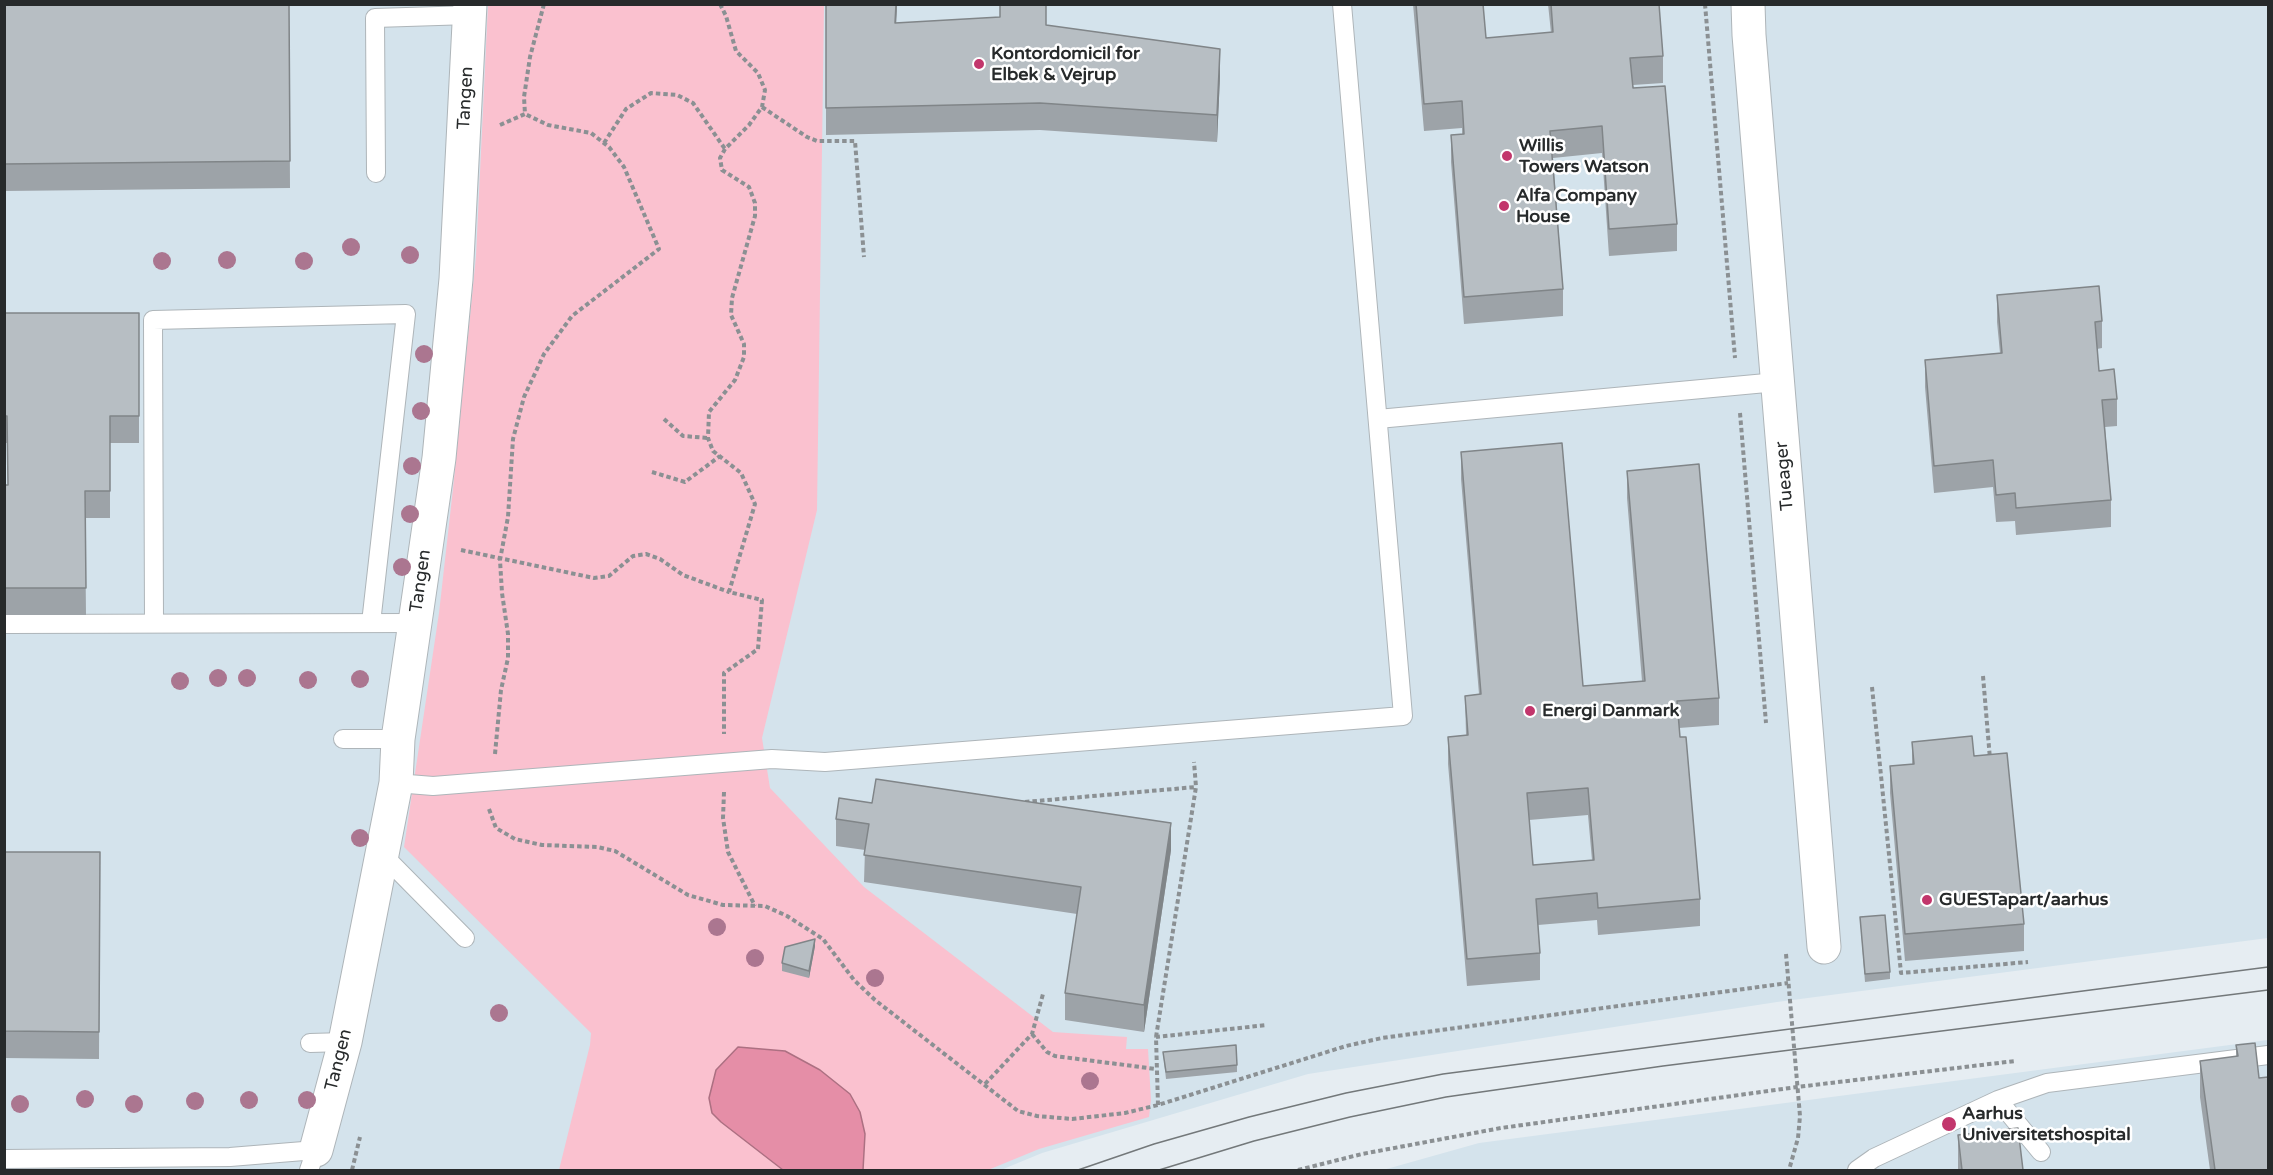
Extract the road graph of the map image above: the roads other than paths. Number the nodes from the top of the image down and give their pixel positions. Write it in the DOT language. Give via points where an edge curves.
graph roads {
  1 [pos="1342,4"];
  2 [pos="1748,4"];
  3 [pos="470,10"];
  4 [pos="374,11"];
  5 [pos="376,173"];
  6 [pos="1777,382"];
  7 [pos="1378,419"];
  8 [pos="154,623"];
  9 [pos="371,623"];
  10 [pos="415,623"];
  11 [pos="4,624"];
  12 [pos="343,739"];
  13 [pos="398,739"];
  14 [pos="396,783"];
  15 [pos="381,853"];
  16 [pos="465,938"];
  17 [pos="1824,947"];
  18 [pos="345,1042"];
  19 [pos="310,1043"];
  20 [pos="2268,1055"];
  21 [pos="1998,1100"];
  22 [pos="2041,1152"];
  23 [pos="4,1158"];
  24 [pos="312,1160"];
  25 [pos="1857,1170"];
  1 -- 7 [label="lane"];
  2 -- 6 [label="street, Tueager"];
  3 -- 4 [label="lane"];
  3 -- 10 [label="street, Tangen" via="455,291 439,458"];
  4 -- 5 [label="lane"];
  6 -- 7 [label="lane"];
  6 -- 17 [label="street, Tueager"];
  7 -- 14 [label="lane" via="1403,716 825,762 772,759 433,786"];
  8 -- 9 [label="lane"];
  8 -- 9 [label="lane" via="153,320 406,314"];
  8 -- 11 [label="lane"];
  9 -- 10 [label="lane"];
  10 -- 13 [label="street, Tangen"];
  12 -- 13 [label="lane"];
  13 -- 14 [label="street, Tangen"];
  14 -- 15 [label="street, Tangen"];
  15 -- 16 [label="lane"];
  15 -- 18 [label="street, Tangen"];
  18 -- 19 [label="lane"];
  18 -- 24 [label="street, Tangen"];
  20 -- 21 [label="lane" via="2047,1083"];
  21 -- 22 [label="lane"];
  21 -- 25 [label="lane" via="1874,1158"];
  23 -- 24 [label="lane"];
}
